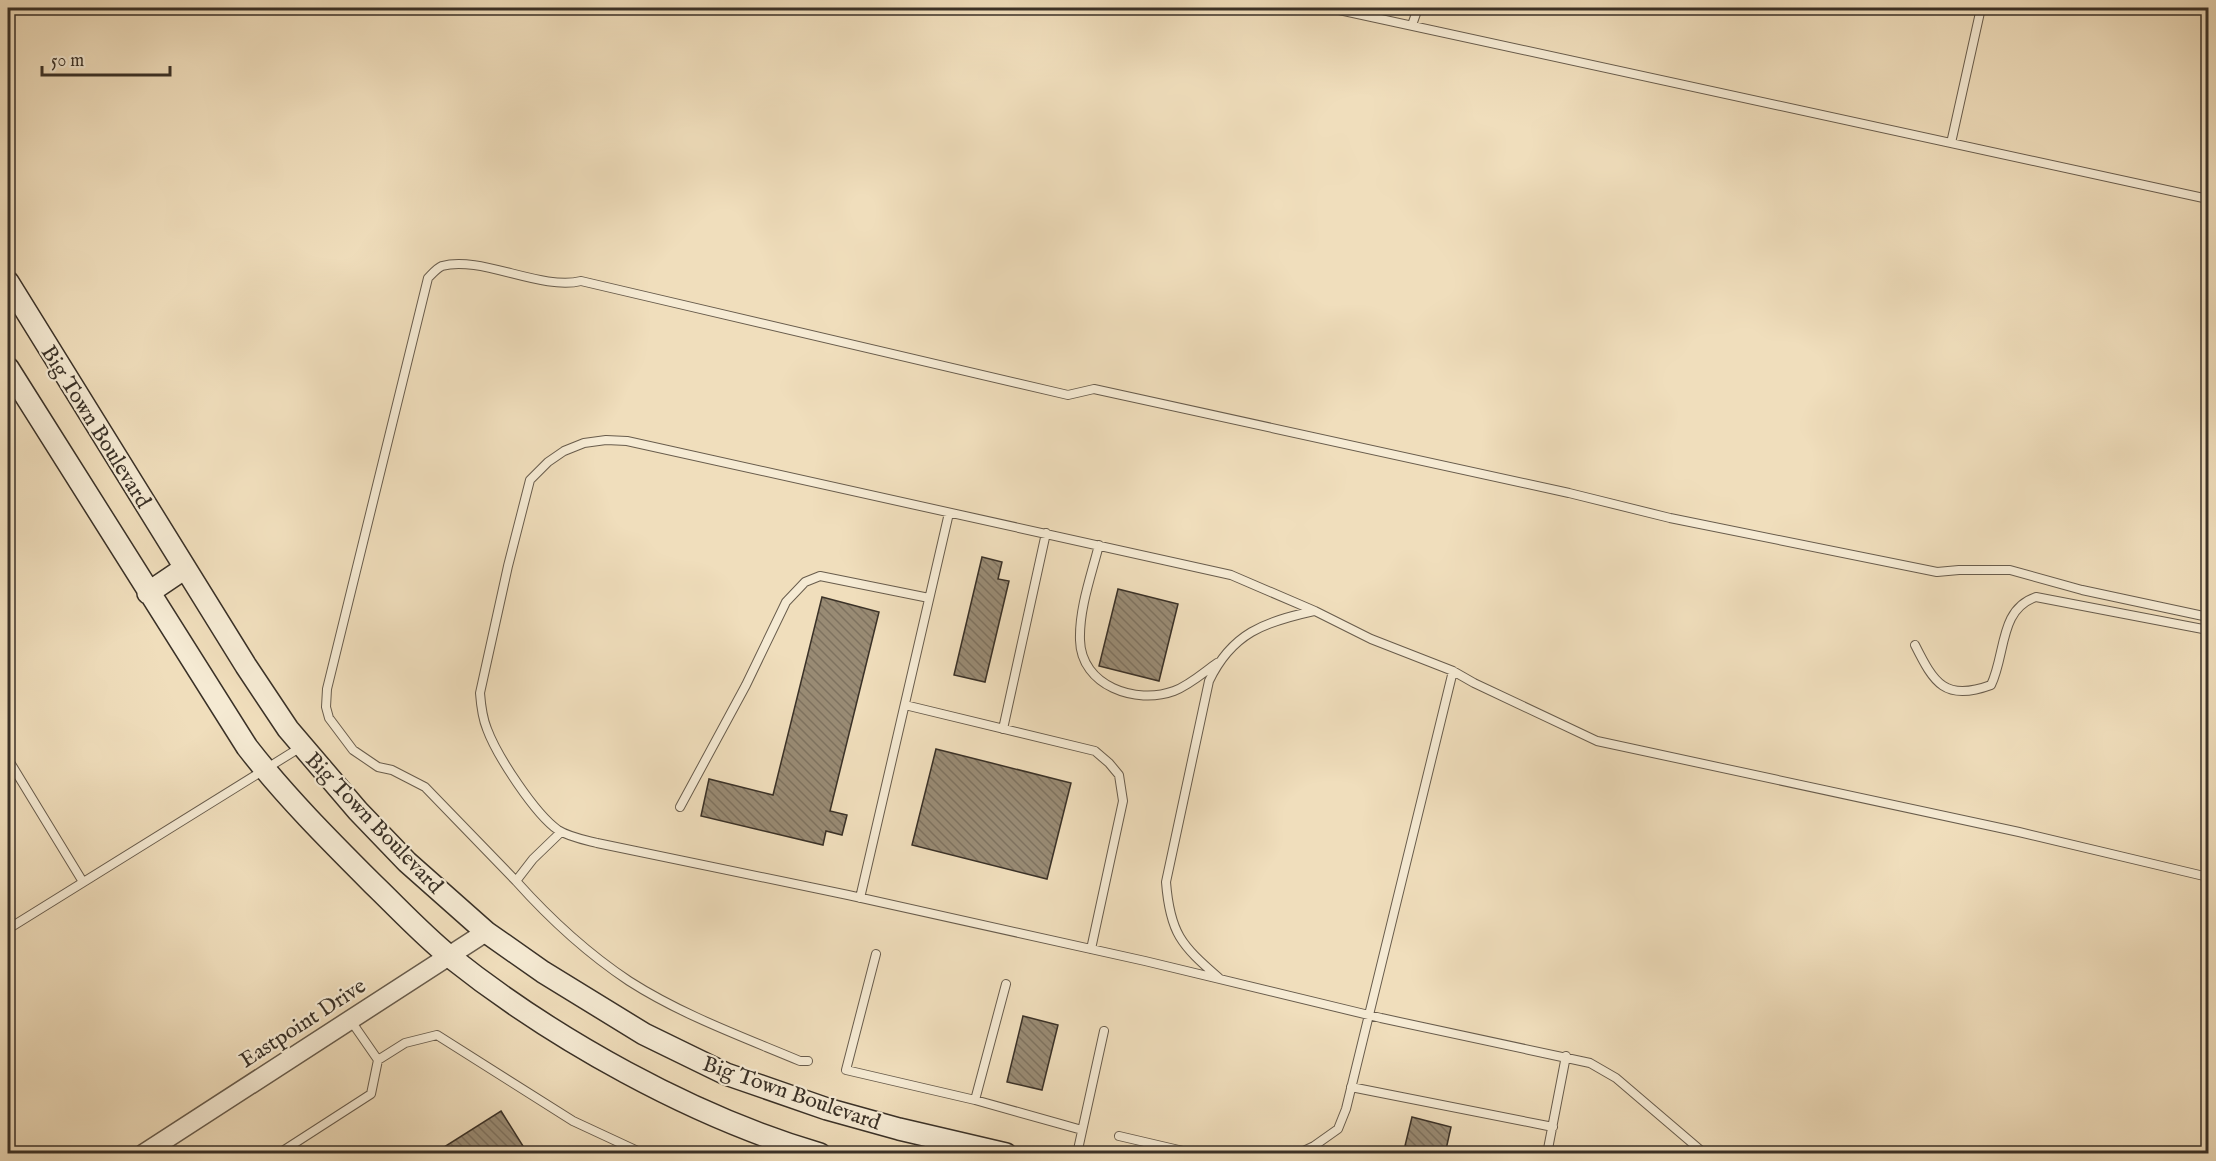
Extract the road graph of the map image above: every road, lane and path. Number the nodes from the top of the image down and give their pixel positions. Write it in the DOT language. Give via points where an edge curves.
graph roads {
  1 [pos="1330,8"];
  2 [pos="1418,8"];
  3 [pos="1981,8"];
  4 [pos="1412,25"];
  5 [pos="1951,143"];
  6 [pos="2208,199"];
  7 [pos="8,282"];
  8 [pos="8,368"];
  9 [pos="949,513"];
  10 [pos="1046,533"];
  11 [pos="1099,545"];
  12 [pos="185,568"];
  13 [pos="148,592"];
  14 [pos="929,598"];
  15 [pos="1315,611"];
  16 [pos="2208,617"];
  17 [pos="2208,630"];
  18 [pos="1915,645"];
  19 [pos="1220,660"];
  20 [pos="1453,672"];
  21 [pos="904,705"];
  22 [pos="1002,729"];
  23 [pos="302,746"];
  24 [pos="8,759"];
  25 [pos="265,770"];
  26 [pos="680,807"];
  27 [pos="561,832"];
  28 [pos="2208,877"];
  29 [pos="516,881"];
  30 [pos="83,882"];
  31 [pos="860,898"];
  32 [pos="8,929"];
  33 [pos="486,932"];
  34 [pos="1091,949"];
  35 [pos="876,954"];
  36 [pos="448,955"];
  37 [pos="1220,980"];
  38 [pos="1006,984"];
  39 [pos="1368,1015"];
  40 [pos="350,1020"];
  41 [pos="1104,1031"];
  42 [pos="1566,1056"];
  43 [pos="378,1060"];
  44 [pos="808,1061"];
  45 [pos="1351,1087"];
  46 [pos="975,1100"];
  47 [pos="1553,1127"];
  48 [pos="1082,1130"];
  49 [pos="1119,1136"];
  50 [pos="809,1152"];
  51 [pos="143,1154"];
  52 [pos="278,1154"];
  53 [pos="644,1154"];
  54 [pos="1006,1154"];
  55 [pos="1077,1154"];
  56 [pos="1196,1154"];
  57 [pos="1297,1154"];
  58 [pos="1547,1154"];
  59 [pos="1705,1154"];
  1 -- 4 [label="lane"];
  2 -- 4 [label="lane"];
  3 -- 5 [label="lane"];
  4 -- 5 [label="lane"];
  5 -- 6 [label="lane"];
  7 -- 12 [label="main road, Big Town Boulevard"];
  8 -- 13 [label="main road, Big Town Boulevard"];
  9 -- 10 [label="lane"];
  9 -- 14 [label="lane"];
  9 -- 27 [label="lane" via="627,441 584,443 548,462 530,480 480,693 481,711 496,747 528,800"];
  10 -- 11 [label="lane"];
  10 -- 22 [label="lane"];
  11 -- 15 [label="lane" via="1231,575"];
  11 -- 19 [label="lane" via="1084,604 1080,640 1083,658 1094,674 1108,687 1143,695 1174,691"];
  12 -- 13 [label="main road"];
  12 -- 23 [label="main road, Big Town Boulevard"];
  13 -- 25 [label="main road, Big Town Boulevard"];
  14 -- 21 [label="lane"];
  14 -- 26 [label="lane" via="820,576 805,582 786,602"];
  15 -- 19 [label="lane" via="1259,627 1242,637"];
  15 -- 20 [label="lane"];
  16 -- 29 [label="lane" via="2082,591 2010,570 1937,572 1707,525 1094,389 1068,394 581,280 552,281 461,264 440,266 428,278 327,688 326,707 353,750 378,767 425,787"];
  17 -- 18 [label="lane" via="2036,597 2020,604 2013,613 1991,685 1974,691 1949,690 1936,681"];
  19 -- 37 [label="lane" via="1209,681 1166,882 1168,909 1178,936 1191,954"];
  20 -- 28 [label="lane" via="1597,741"];
  20 -- 39 [label="lane"];
  21 -- 22 [label="lane"];
  21 -- 31 [label="lane"];
  22 -- 34 [label="lane" via="1095,751 1119,775 1123,801"];
  23 -- 25 [label="lane"];
  23 -- 33 [label="main road, Big Town Boulevard" via="407,862"];
  24 -- 30 [label="lane"];
  25 -- 30 [label="lane"];
  25 -- 36 [label="main road, Big Town Boulevard" via="329,841"];
  27 -- 29 [label="lane"];
  27 -- 31 [label="lane"];
  29 -- 44 [label="lane" via="581,946 630,981 675,1007"];
  30 -- 32 [label="lane"];
  31 -- 34 [label="lane"];
  33 -- 36 [label="street, Eastpoint Drive"];
  33 -- 54 [label="main road, Big Town Boulevard" via="644,1034 726,1074 827,1109"];
  34 -- 37 [label="lane"];
  35 -- 46 [label="lane" via="846,1070"];
  36 -- 40 [label="street, Eastpoint Drive"];
  36 -- 50 [label="main road, Big Town Boulevard" via="526,1011 631,1074 715,1117"];
  37 -- 39 [label="lane"];
  38 -- 46 [label="lane"];
  39 -- 42 [label="lane"];
  39 -- 45 [label="lane"];
  40 -- 43 [label="lane"];
  40 -- 51 [label="street, Eastpoint Drive"];
  41 -- 48 [label="lane"];
  42 -- 47 [label="lane"];
  42 -- 59 [label="lane" via="1590,1063 1616,1078"];
  43 -- 52 [label="lane" via="371,1094"];
  43 -- 53 [label="lane" via="405,1043 437,1035 573,1121"];
  45 -- 47 [label="lane"];
  45 -- 57 [label="lane" via="1338,1129"];
  46 -- 48 [label="lane"];
  47 -- 58 [label="lane"];
  48 -- 55 [label="lane"];
  49 -- 56 [label="lane"];
}
